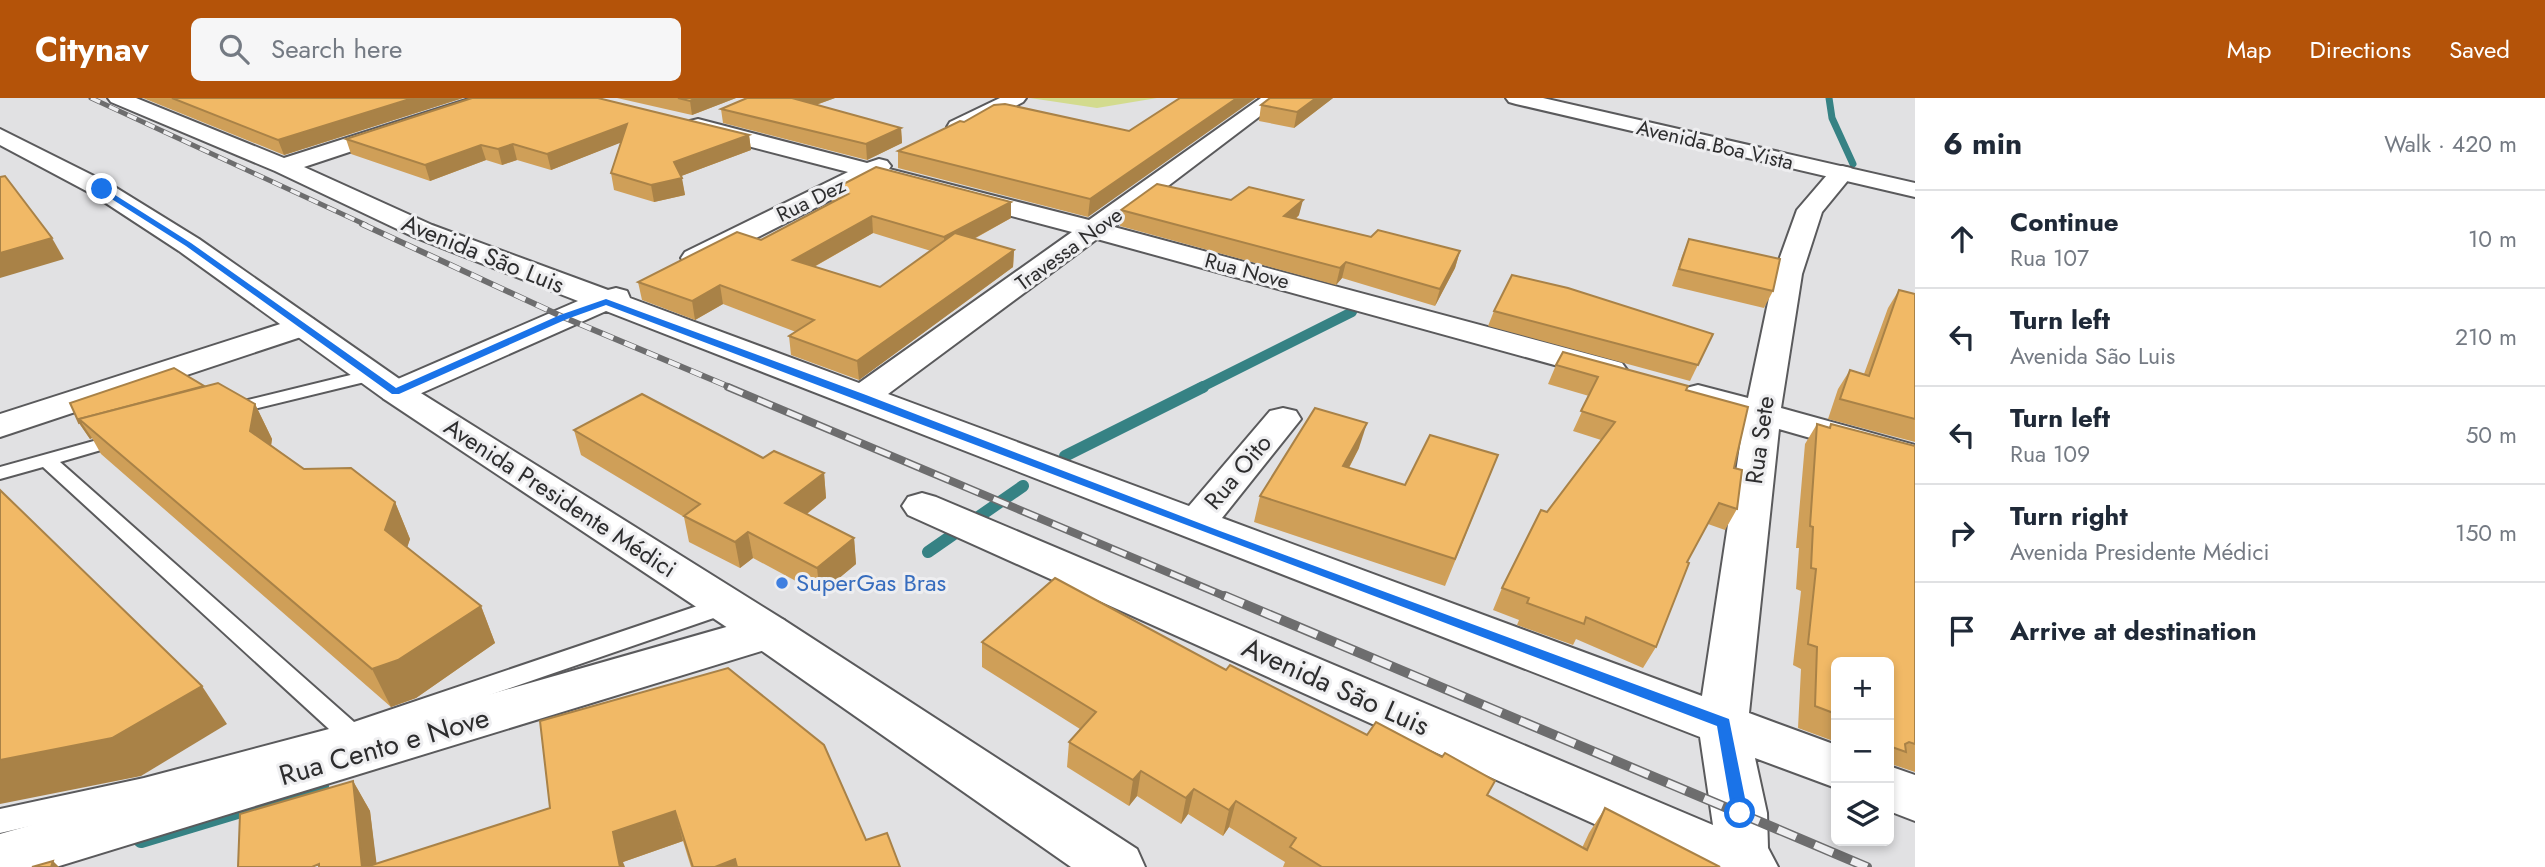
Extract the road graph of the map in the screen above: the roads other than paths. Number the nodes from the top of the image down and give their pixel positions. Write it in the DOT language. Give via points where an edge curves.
graph roads {
  1 [pos="118,98"];
  2 [pos="493,98"];
  3 [pos="1016,98"];
  4 [pos="1274,98"];
  5 [pos="1516,98"];
  6 [pos="730,112"];
  7 [pos="942,134"];
  8 [pos="0,136"];
  9 [pos="906,153"];
  10 [pos="283,166"];
  11 [pos="869,171"];
  12 [pos="1842,173"];
  13 [pos="1915,190"];
  14 [pos="1096,230"];
  15 [pos="677,266"];
  16 [pos="642,284"];
  17 [pos="606,302"];
  18 [pos="302,326"];
  19 [pos="1632,376"];
  20 [pos="383,384"];
  21 [pos="1671,387"];
  22 [pos="863,397"];
  23 [pos="216,413"];
  24 [pos="1763,413"];
  25 [pos="1283,419"];
  26 [pos="0,426"];
  27 [pos="141,433"];
  28 [pos="1915,457"];
  29 [pos="48,461"];
  30 [pos="0,473"];
  31 [pos="952,519"];
  32 [pos="1194,526"];
  33 [pos="726,605"];
  34 [pos="768,632"];
  35 [pos="1723,723"];
  36 [pos="350,733"];
  37 [pos="1831,765"];
  38 [pos="1894,790"];
  39 [pos="1915,799"];
  40 [pos="0,821"];
  41 [pos="0,859"];
  42 [pos="1743,865"];
  43 [pos="1116,867"];
  1 -- 10 [label="street, Avenida São Luis"];
  2 -- 10 [label="street"];
  3 -- 7 [label="street"];
  4 -- 14 [label="street, Travessa Nove"];
  5 -- 12 [label="street, Avenida Boa Vista"];
  6 -- 11 [label="street, Rua Nove" via="683,123"];
  8 -- 18 [label="street, Avenida Presidente Médici" via="112,196"];
  9 -- 11 [label="street, Rua Dez"];
  10 -- 17 [label="street, Avenida São Luis" via="423,231"];
  11 -- 14 [label="street, Rua Nove"];
  11 -- 15 [label="street, Rua Dez"];
  12 -- 13 [label="street, Avenida Boa Vista"];
  12 -- 24 [label="street, Rua Sete" via="1810,210 1788,274"];
  14 -- 19 [label="street, Rua Nove"];
  14 -- 22 [label="street, Travessa Nove"];
  16 -- 17 [label="street"];
  17 -- 20 [label="street"];
  17 -- 22 [label="street, Avenida São Luis"];
  18 -- 20 [label="street, Avenida Presidente Médici"];
  18 -- 26 [label="street"];
  20 -- 23 [label="lane"];
  20 -- 33 [label="street, Avenida Presidente Médici"];
  21 -- 24 [label="street"];
  22 -- 32 [label="street, Avenida São Luis"];
  24 -- 28 [label="street"];
  24 -- 35 [label="street, Rua Sete"];
  25 -- 32 [label="street, Rua Oito"];
  27 -- 29 [label="lane"];
  29 -- 30 [label="lane"];
  29 -- 36 [label="lane"];
  31 -- 42 [label="street, Avenida São Luis"];
  32 -- 35 [label="street, Avenida São Luis"];
  33 -- 34 [label="street, Avenida Presidente Médici"];
  33 -- 36 [label="lane"];
  34 -- 41 [label="street, Rua Cento e Nove"];
  34 -- 43 [label="street, Avenida Presidente Médici"];
  35 -- 37 [label="street, Avenida São Luis"];
  35 -- 42 [label="street, Rua Sete" via="1740,813"];
  36 -- 40 [label="lane" via="144,789"];
  38 -- 39 [label="street"];
}
